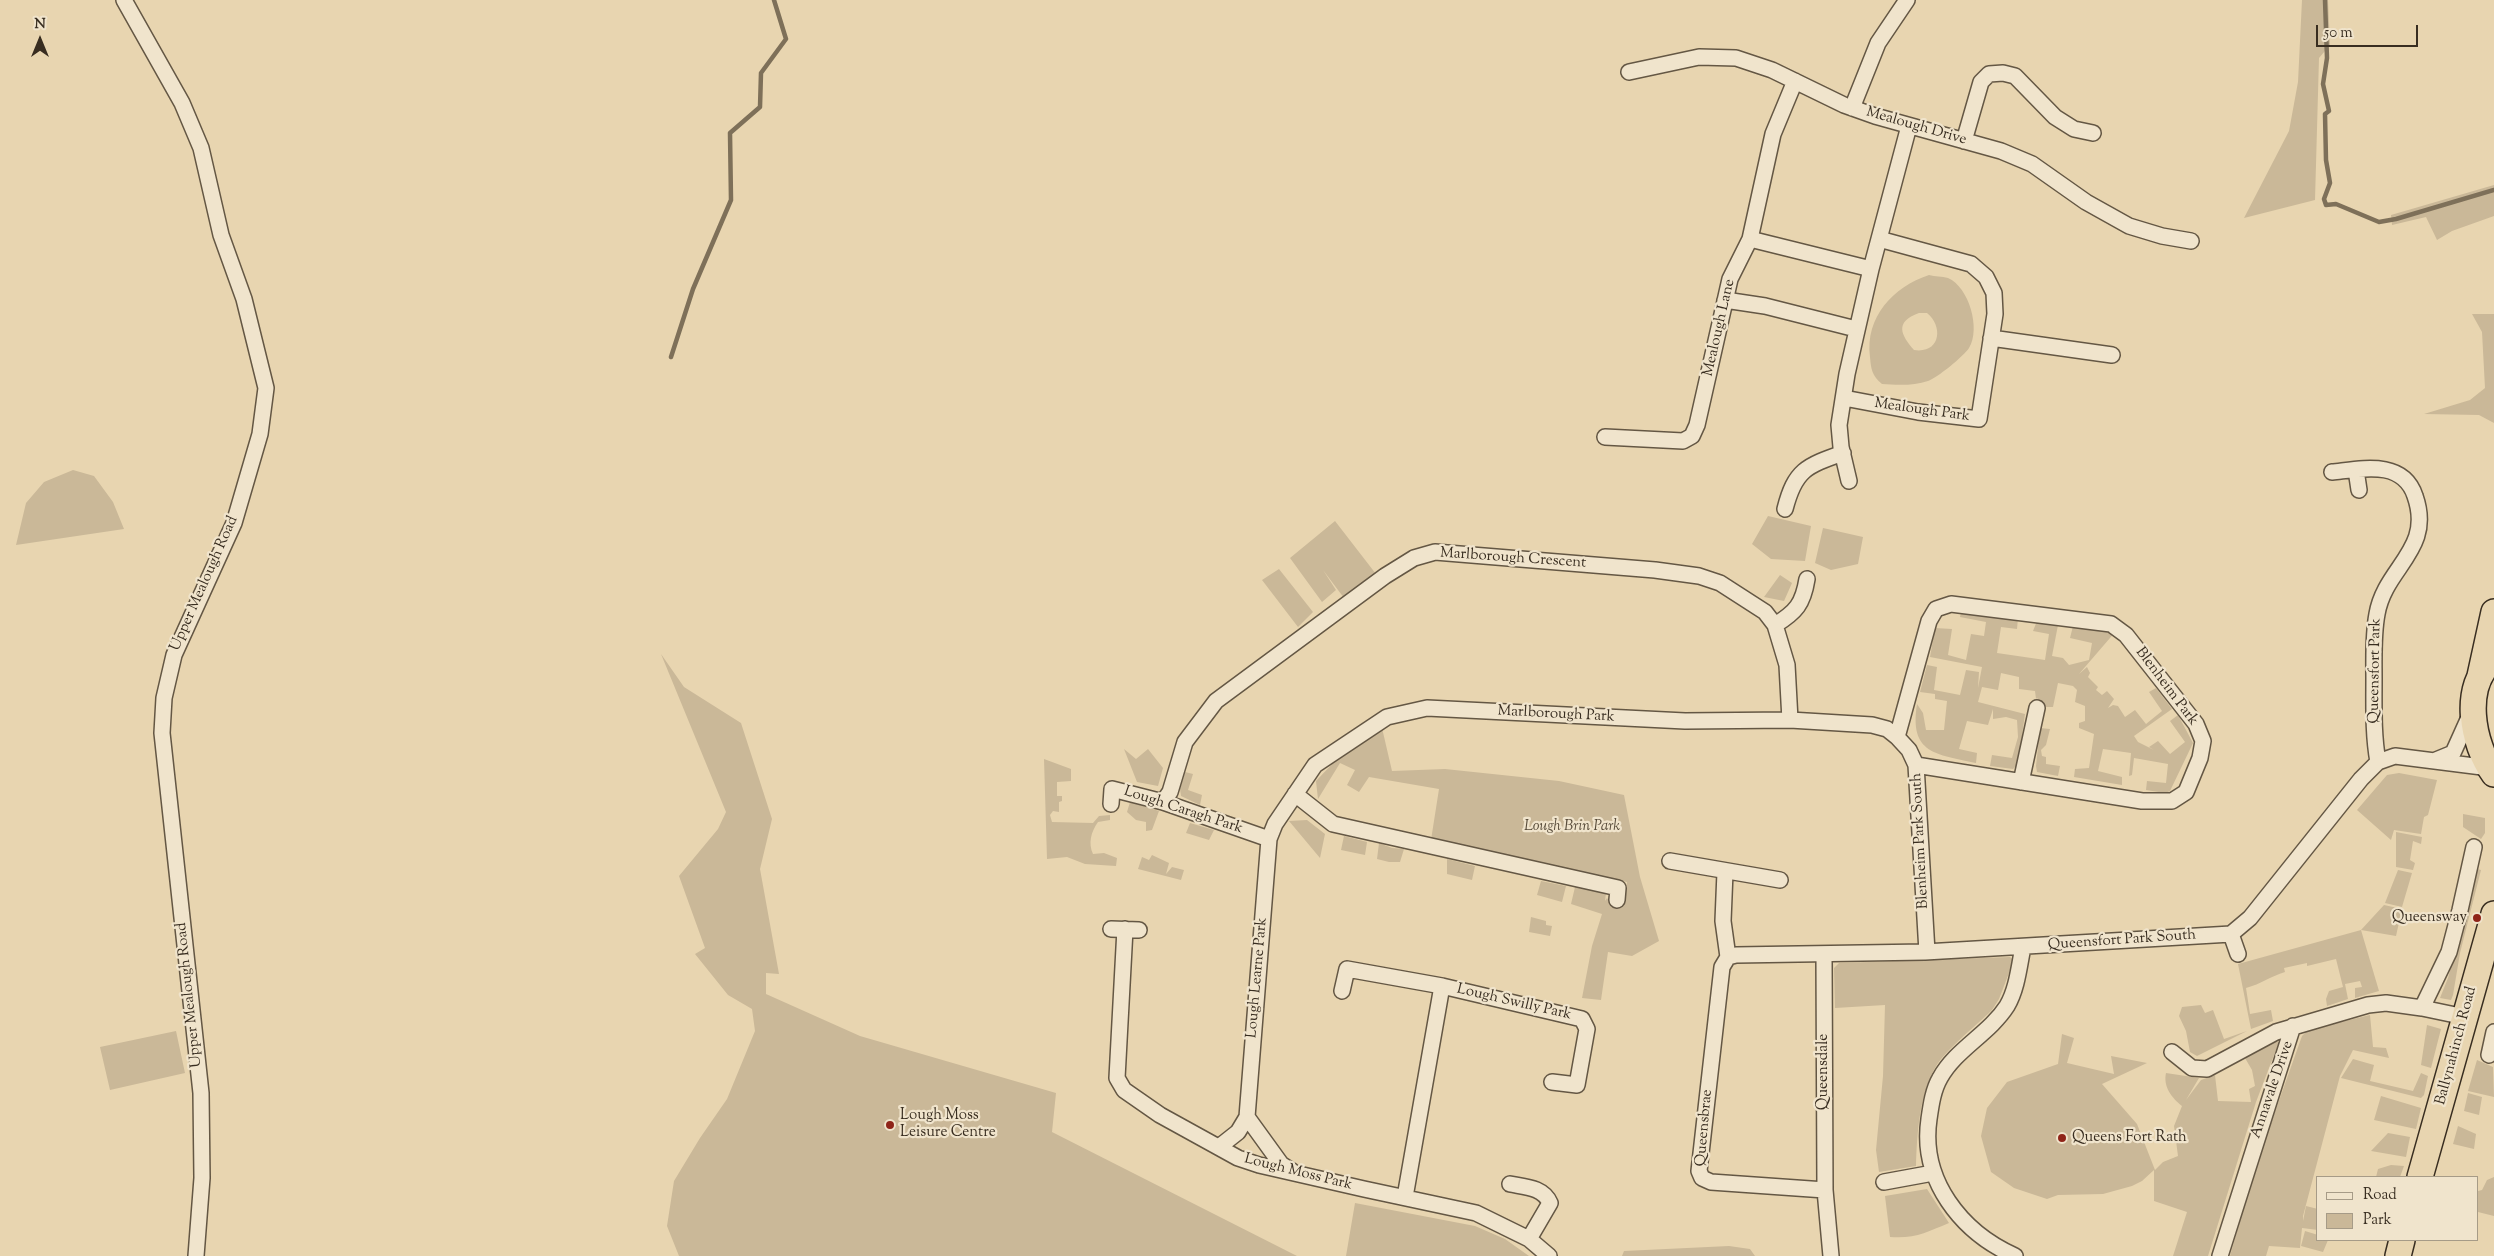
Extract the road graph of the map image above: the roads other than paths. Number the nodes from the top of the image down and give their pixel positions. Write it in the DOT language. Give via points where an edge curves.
graph roads {
  1 [pos="124,0"];
  2 [pos="1907,0"];
  3 [pos="1630,72"];
  4 [pos="1795,81"];
  5 [pos="1852,108"];
  6 [pos="1909,126"];
  7 [pos="2093,133"];
  8 [pos="1964,141"];
  9 [pos="1750,239"];
  10 [pos="1879,239"];
  11 [pos="2191,241"];
  12 [pos="1871,269"];
  13 [pos="1725,300"];
  14 [pos="1856,329"];
  15 [pos="1991,338"];
  16 [pos="2112,355"];
  17 [pos="1844,398"];
  18 [pos="1605,437"];
  19 [pos="1843,453"];
  20 [pos="2356,470"];
  21 [pos="2332,472"];
  22 [pos="1850,481"];
  23 [pos="2359,490"];
  24 [pos="1785,509"];
  25 [pos="1807,579"];
  26 [pos="2494,612"];
  27 [pos="1775,625"];
  28 [pos="2487,668"];
  29 [pos="2474,706"];
  30 [pos="2037,708"];
  31 [pos="1790,720"];
  32 [pos="1897,737"];
  33 [pos="2435,760"];
  34 [pos="2378,762"];
  35 [pos="1916,765"];
  36 [pos="2492,771"];
  37 [pos="2021,782"];
  38 [pos="1295,794"];
  39 [pos="1164,802"];
  40 [pos="1111,804"];
  41 [pos="1269,840"];
  42 [pos="2474,847"];
  43 [pos="1670,862"];
  44 [pos="1725,872"];
  45 [pos="1780,880"];
  46 [pos="1616,900"];
  47 [pos="2494,914"];
  48 [pos="1125,929"];
  49 [pos="2231,934"];
  50 [pos="2023,947"];
  51 [pos="1927,952"];
  52 [pos="2238,954"];
  53 [pos="1824,955"];
  54 [pos="1728,957"];
  55 [pos="2487,968"];
  56 [pos="1442,986"];
  57 [pos="1342,991"];
  58 [pos="2422,1008"];
  59 [pos="2465,1017"];
  60 [pos="2293,1026"];
  61 [pos="2494,1032"];
  62 [pos="2172,1052"];
  63 [pos="2489,1055"];
  64 [pos="1552,1082"];
  65 [pos="1247,1117"];
  66 [pos="1219,1147"];
  67 [pos="1294,1173"];
  68 [pos="1933,1173"];
  69 [pos="2420,1176"];
  70 [pos="1884,1182"];
  71 [pos="1510,1184"];
  72 [pos="1825,1190"];
  73 [pos="1405,1197"];
  74 [pos="1529,1239"];
  75 [pos="2402,1241"];
  76 [pos="196,1256"];
  77 [pos="1549,1256"];
  78 [pos="1831,1256"];
  79 [pos="2015,1256"];
  80 [pos="2220,1256"];
  81 [pos="2398,1256"];
  1 -- 76 [label="street, Upper Mealough Road" via="182,103 201,148 221,235 244,299 266,388 260,434 248,482 234,523 174,655 164,698 163,742 201,1093 202,1178"];
  2 -- 5 [label="street" via="1878,43"];
  3 -- 4 [label="street, Mealough Drive" via="1699,57 1736,58"];
  4 -- 5 [label="street, Mealough Drive"];
  4 -- 9 [label="street, Mealough Lane" via="1773,134"];
  5 -- 6 [label="street, Mealough Drive"];
  6 -- 8 [label="street, Mealough Drive"];
  6 -- 10 [label="street"];
  7 -- 8 [label="street" via="2074,129 2054,117 2014,76 2003,73 1989,74 1981,82"];
  8 -- 11 [label="street, Mealough Drive" via="2032,164 2086,202 2129,226"];
  9 -- 12 [label="street"];
  9 -- 13 [label="street, Mealough Lane" via="1730,279"];
  10 -- 12 [label="street"];
  10 -- 15 [label="street, Mealough Park" via="1971,264 1986,277 1994,293"];
  12 -- 14 [label="street"];
  13 -- 14 [label="street" via="1766,306"];
  13 -- 18 [label="street, Mealough Lane" via="1698,425 1692,436 1683,441"];
  14 -- 17 [label="street"];
  15 -- 16 [label="street"];
  15 -- 17 [label="street, Mealough Park" via="1979,419"];
  17 -- 19 [label="street" via="1839,424"];
  19 -- 22 [label="street"];
  19 -- 24 [label="street" via="1822,460 1799,474 1791,487"];
  20 -- 21 [label="street, Queensfort Park"];
  20 -- 23 [label="street"];
  20 -- 34 [label="street, Queensfort Park" via="2377,467 2393,472 2412,486 2420,509 2419,533 2386,589 2377,612 2374,742"];
  25 -- 27 [label="street" via="1804,594 1794,613"];
  26 -- 28 [label="highway"];
  27 -- 31 [label="street, Marlborough Crescent" via="1787,665"];
  27 -- 39 [label="street, Marlborough Crescent" via="1764,612 1725,586 1700,576 1436,552 1414,558 1216,702 1185,742"];
  28 -- 29 [label="highway"];
  29 -- 33 [label="street" via="2457,746 2445,758"];
  29 -- 36 [label="highway" via="2477,739"];
  30 -- 37 [label="street"];
  31 -- 32 [label="street, Marlborough Park" via="1872,725 1887,729"];
  31 -- 38 [label="street, Marlborough Park" via="1685,721 1427,708 1387,717 1315,765"];
  32 -- 35 [label="street, Blenheim Park South" via="1909,750"];
  32 -- 37 [label="street, Blenheim Park" via="1929,621 1936,609 1951,604 2112,624 2126,635 2196,724 2203,741 2200,758 2186,792 2172,801 2142,801"];
  33 -- 34 [label="street" via="2395,756"];
  33 -- 36 [label="street"];
  34 -- 49 [label="street" via="2250,918"];
  35 -- 37 [label="street, Blenheim Park"];
  35 -- 51 [label="street, Blenheim Park South"];
  38 -- 41 [label="street, Marlborough Park" via="1275,824"];
  38 -- 46 [label="street" via="1333,824 1618,888"];
  39 -- 40 [label="street, Lough Caragh Park" via="1112,789"];
  39 -- 41 [label="street, Lough Caragh Park"];
  41 -- 65 [label="street, Lough Learne Park"];
  42 -- 58 [label="street" via="2449,952"];
  43 -- 44 [label="street"];
  44 -- 45 [label="street"];
  44 -- 54 [label="street" via="1723,921"];
  47 -- 55 [label="highway, Ballynahinch Road"];
  48 -- 66 [label="street, Lough Moss Park" via="1117,1078 1124,1090 1160,1116"];
  49 -- 50 [label="street, Queensfort Park South"];
  49 -- 52 [label="street"];
  50 -- 51 [label="street, Queensfort Park South"];
  50 -- 68 [label="street" via="2017,981 2007,1005 1939,1079 1927,1129"];
  51 -- 53 [label="street, Queensfort Park South"];
  53 -- 54 [label="street, Queensfort Park South"];
  53 -- 72 [label="street, Queensdale"];
  54 -- 72 [label="street, Queensbrae" via="1722,967 1699,1171 1702,1178 1711,1182"];
  55 -- 59 [label="highway, Ballynahinch Road"];
  56 -- 57 [label="street, Lough Swilly Park" via="1347,969"];
  56 -- 64 [label="street, Lough Swilly Park" via="1582,1019 1588,1029 1577,1085"];
  56 -- 73 [label="street, Lough Swilly Park"];
  58 -- 59 [label="street"];
  58 -- 60 [label="street" via="2386,1003 2368,1005"];
  59 -- 69 [label="highway, Ballynahinch Road"];
  60 -- 62 [label="street" via="2267,1036 2207,1069 2192,1068"];
  60 -- 80 [label="street, Annavale Drive"];
  61 -- 63 [label="street"];
  65 -- 66 [label="street" via="1238,1132"];
  65 -- 67 [label="street" via="1281,1164"];
  66 -- 67 [label="street, Lough Moss Park" via="1245,1160"];
  67 -- 73 [label="street, Lough Moss Park"];
  68 -- 70 [label="street"];
  68 -- 79 [label="street" via="1949,1205 1974,1230"];
  71 -- 74 [label="street" via="1539,1190 1546,1194 1550,1203"];
  72 -- 78 [label="street, Queensdale"];
  73 -- 74 [label="street, Lough Moss Park" via="1476,1213"];
  74 -- 77 [label="street, Lough Moss Park"];
  75 -- 81 [label="highway"];
}
